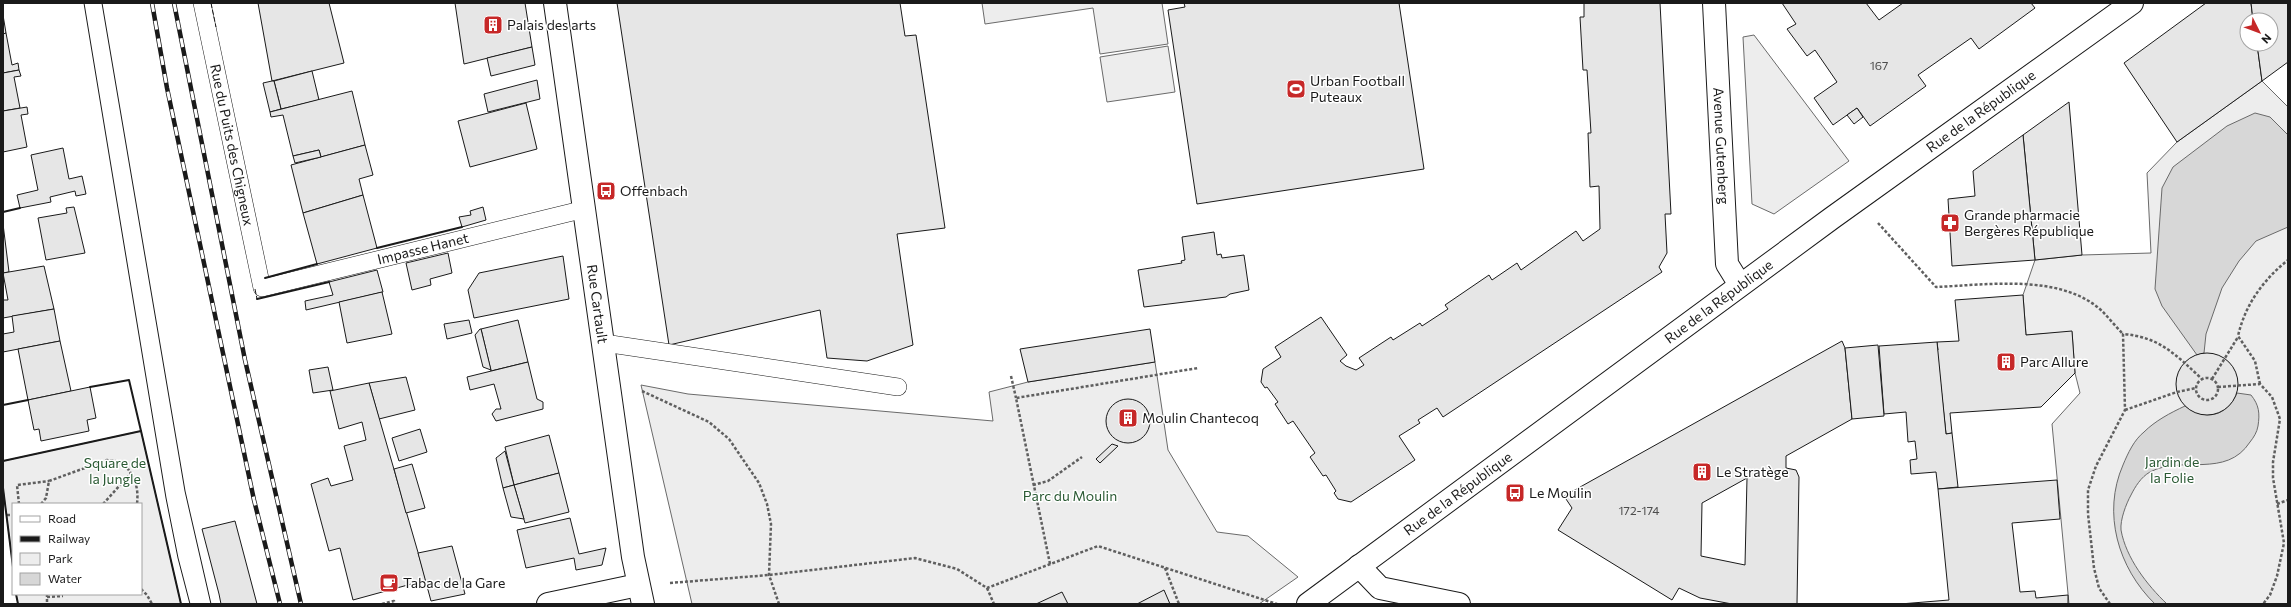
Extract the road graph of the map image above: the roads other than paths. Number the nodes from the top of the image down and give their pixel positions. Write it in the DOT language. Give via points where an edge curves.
graph roads {
  1 [pos="202,3"];
  2 [pos="556,3"];
  3 [pos="1714,3"];
  4 [pos="2132,3"];
  5 [pos="585,209"];
  6 [pos="1740,285"];
  7 [pos="262,288"];
  8 [pos="604,343"];
  9 [pos="898,387"];
  10 [pos="1359,566"];
  11 [pos="640,595"];
  12 [pos="548,604"];
  13 [pos="1308,604"];
  14 [pos="1459,604"];
  1 -- 7 [label="lane, Rue du Puits des Chigneux"];
  2 -- 5 [label="street, Rue Cartault"];
  3 -- 6 [label="street, Avenue Gutenberg" via="1727,264"];
  4 -- 6 [label="street, Rue de la République"];
  5 -- 7 [label="lane, Impasse Hanet"];
  5 -- 8 [label="street, Rue Cartault"];
  6 -- 10 [label="street, Rue de la République"];
  8 -- 9 [label="lane"];
  8 -- 11 [label="street, Rue Cartault"];
  10 -- 13 [label="street, Rue de la République"];
  10 -- 14 [label="street" via="1380,588"];
  11 -- 12 [label="street"];
}
